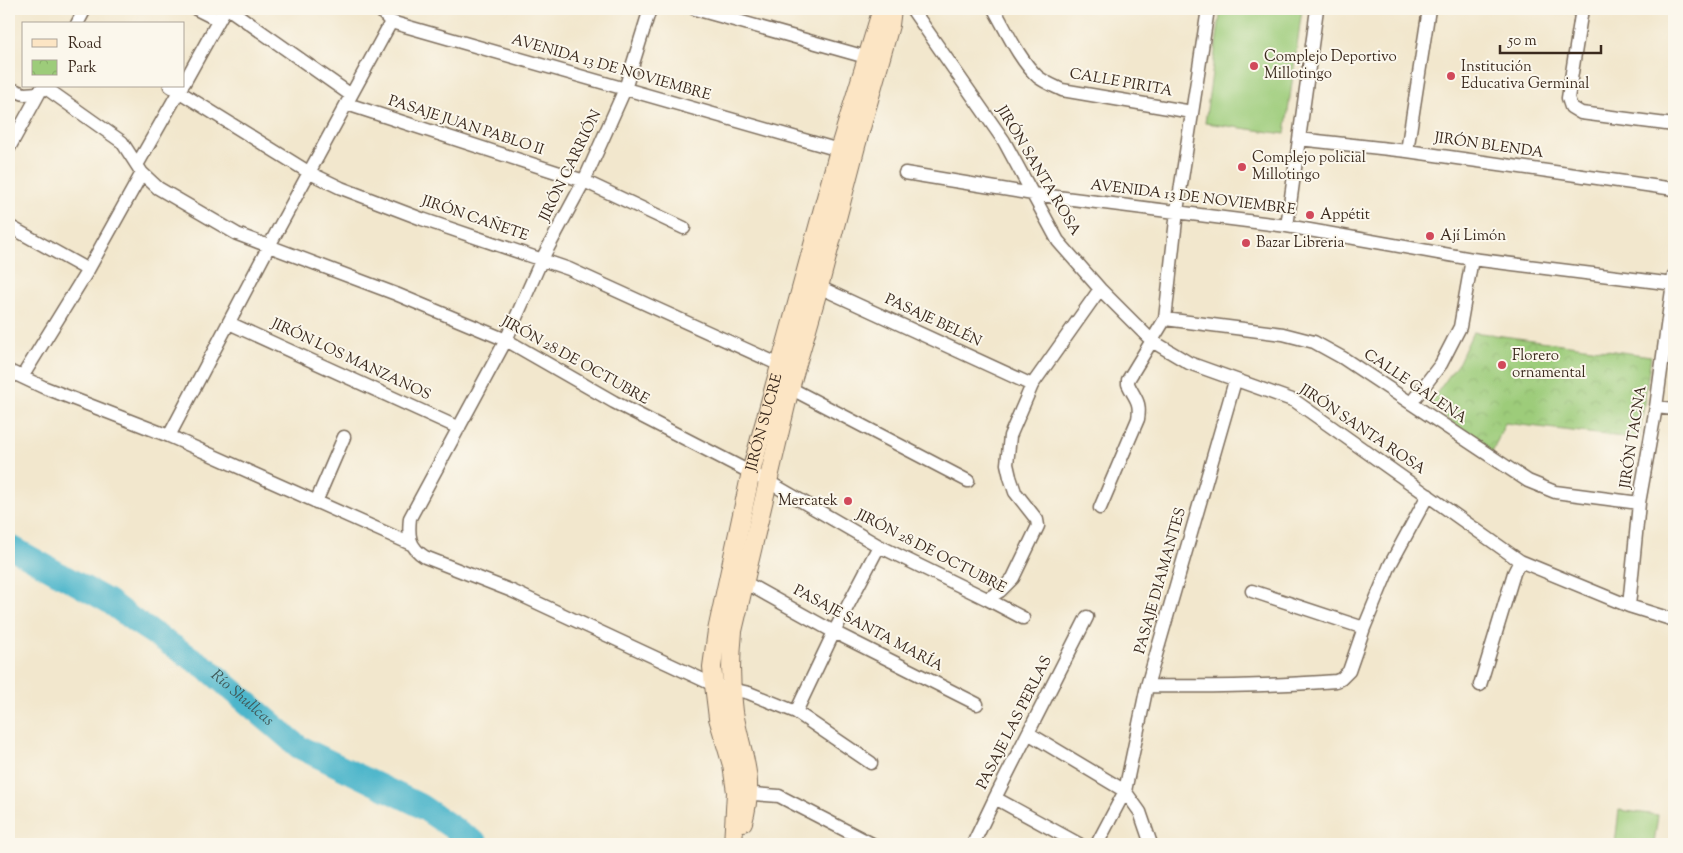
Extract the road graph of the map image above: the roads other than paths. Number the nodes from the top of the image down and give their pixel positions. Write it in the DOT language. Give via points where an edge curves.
graph roads {
  1 [pos="85,9"];
  2 [pos="196,9"];
  3 [pos="225,9"];
  4 [pos="229,9"];
  5 [pos="379,9"];
  6 [pos="650,9"];
  7 [pos="695,9"];
  8 [pos="882,9"];
  9 [pos="892,9"];
  10 [pos="912,9"];
  11 [pos="994,9"];
  12 [pos="1208,9"];
  13 [pos="1316,9"];
  14 [pos="1429,9"];
  15 [pos="1582,9"];
  16 [pos="218,20"];
  17 [pos="79,22"];
  18 [pos="391,22"];
  19 [pos="866,58"];
  20 [pos="185,77"];
  21 [pos="9,88"];
  22 [pos="41,88"];
  23 [pos="179,88"];
  24 [pos="181,88"];
  25 [pos="625,90"];
  26 [pos="349,100"];
  27 [pos="1192,112"];
  28 [pos="1674,124"];
  29 [pos="1299,139"];
  30 [pos="9,148"];
  31 [pos="840,150"];
  32 [pos="1407,151"];
  33 [pos="140,169"];
  34 [pos="310,173"];
  35 [pos="905,173"];
  36 [pos="584,182"];
  37 [pos="1674,189"];
  38 [pos="1033,194"];
  39 [pos="1177,212"];
  40 [pos="9,226"];
  41 [pos="1287,226"];
  42 [pos="684,228"];
  43 [pos="269,246"];
  44 [pos="542,259"];
  45 [pos="1472,259"];
  46 [pos="88,270"];
  47 [pos="1674,281"];
  48 [pos="819,287"];
  49 [pos="1100,289"];
  50 [pos="1165,319"];
  51 [pos="229,323"];
  52 [pos="506,340"];
  53 [pos="1152,341"];
  54 [pos="780,365"];
  55 [pos="9,371"];
  56 [pos="22,377"];
  57 [pos="1235,381"];
  58 [pos="1032,384"];
  59 [pos="790,388"];
  60 [pos="1411,403"];
  61 [pos="1656,406"];
  62 [pos="1674,409"];
  63 [pos="459,428"];
  64 [pos="169,436"];
  65 [pos="344,437"];
  66 [pos="751,472"];
  67 [pos="767,481"];
  68 [pos="968,482"];
  69 [pos="1428,496"];
  70 [pos="316,502"];
  71 [pos="1640,503"];
  72 [pos="1100,508"];
  73 [pos="411,544"];
  74 [pos="879,546"];
  75 [pos="1520,561"];
  76 [pos="746,582"];
  77 [pos="1252,591"];
  78 [pos="987,599"];
  79 [pos="1629,606"];
  80 [pos="1087,617"];
  81 [pos="1023,618"];
  82 [pos="1674,620"];
  83 [pos="1364,628"];
  84 [pos="834,632"];
  85 [pos="714,685"];
  86 [pos="1480,685"];
  87 [pos="1148,686"];
  88 [pos="731,689"];
  89 [pos="977,704"];
  90 [pos="796,712"];
  91 [pos="1028,733"];
  92 [pos="871,763"];
  93 [pos="1126,791"];
  94 [pos="743,793"];
  95 [pos="995,798"];
  96 [pos="735,844"];
  97 [pos="872,844"];
  98 [pos="973,844"];
  99 [pos="1078,844"];
  100 [pos="1097,844"];
  101 [pos="1151,844"];
  1 -- 17 [label="street"];
  2 -- 16 [label="street"];
  3 -- 16 [label="street"];
  4 -- 26 [label="street, PASAJE JUAN PABLO II"];
  5 -- 18 [label="street"];
  6 -- 25 [label="street, JIRÓN CARRIÓN"];
  7 -- 19 [label="street"];
  8 -- 19 [label="street, JIRÓN SUCRE"];
  9 -- 48 [label="street, JIRÓN SUCRE"];
  10 -- 38 [label="street, JIRÓN SANTA ROSA" via="1004,142"];
  11 -- 27 [label="street, CALLE PIRITA" via="1027,65 1048,84 1062,90"];
  12 -- 27 [label="street"];
  13 -- 29 [label="street"];
  14 -- 32 [label="street"];
  15 -- 28 [label="street" via="1568,98 1571,107 1581,113"];
  16 -- 20 [label="street"];
  18 -- 25 [label="street, AVENIDA 13 DE NOVIEMBRE"];
  18 -- 26 [label="street"];
  19 -- 31 [label="street, JIRÓN SUCRE"];
  21 -- 22 [label="street" via="24,94"];
  22 -- 30 [label="street"];
  22 -- 33 [label="street, JIRÓN 28 DE OCTUBRE" via="122,142"];
  23 -- 33 [label="street"];
  24 -- 34 [label="street, JIRÓN CAÑETE"];
  25 -- 31 [label="street, AVENIDA 13 DE NOVIEMBRE"];
  25 -- 36 [label="street, JIRÓN CARRIÓN"];
  26 -- 34 [label="street"];
  26 -- 36 [label="street, PASAJE JUAN PABLO II"];
  27 -- 39 [label="street"];
  29 -- 32 [label="street, JIRÓN BLENDA"];
  29 -- 41 [label="street"];
  31 -- 54 [label="street, JIRÓN SUCRE"];
  32 -- 37 [label="street, JIRÓN BLENDA"];
  33 -- 43 [label="street, JIRÓN 28 DE OCTUBRE" via="158,188 222,227"];
  33 -- 46 [label="street"];
  34 -- 43 [label="street"];
  34 -- 44 [label="street, JIRÓN CAÑETE" via="422,219"];
  35 -- 38 [label="street, AVENIDA 13 DE NOVIEMBRE"];
  36 -- 42 [label="street, PASAJE JUAN PABLO II"];
  36 -- 44 [label="street, JIRÓN CARRIÓN"];
  38 -- 39 [label="street, AVENIDA 13 DE NOVIEMBRE"];
  38 -- 49 [label="street, JIRÓN SANTA ROSA" via="1058,240"];
  39 -- 41 [label="street, AVENIDA 13 DE NOVIEMBRE"];
  39 -- 50 [label="street"];
  40 -- 46 [label="street"];
  41 -- 45 [label="street, AVENIDA 13 DE NOVIEMBRE"];
  43 -- 51 [label="street"];
  43 -- 52 [label="street, JIRÓN 28 DE OCTUBRE"];
  44 -- 52 [label="street, JIRÓN CARRIÓN"];
  44 -- 54 [label="street, JIRÓN CAÑETE" via="600,282"];
  45 -- 47 [label="street, AVENIDA 13 DE NOVIEMBRE"];
  45 -- 60 [label="street" via="1460,327 1441,364"];
  46 -- 56 [label="street"];
  47 -- 61 [label="street, JIRÓN TACNA"];
  48 -- 58 [label="street, PASAJE BELÉN"];
  48 -- 59 [label="street, JIRÓN SUCRE"];
  49 -- 53 [label="street, JIRÓN SANTA ROSA"];
  49 -- 58 [label="street"];
  50 -- 53 [label="street"];
  50 -- 60 [label="street, CALLE GALENA" via="1283,334 1314,342"];
  51 -- 63 [label="street, JIRÓN LOS MANZANOS"];
  51 -- 64 [label="street"];
  52 -- 63 [label="street, JIRÓN CARRIÓN"];
  52 -- 66 [label="street, JIRÓN 28 DE OCTUBRE" via="614,402"];
  53 -- 57 [label="street, JIRÓN SANTA ROSA" via="1189,364"];
  53 -- 72 [label="street" via="1128,380 1139,405 1138,419"];
  54 -- 66 [label="street, JIRÓN SUCRE"];
  55 -- 56 [label="street"];
  56 -- 64 [label="street"];
  57 -- 69 [label="street, JIRÓN SANTA ROSA" via="1295,401"];
  57 -- 87 [label="street, PASAJE DIAMANTES"];
  58 -- 78 [label="street" via="1010,436 1007,464 1016,492 1038,526 1013,578"];
  59 -- 67 [label="street, JIRÓN SUCRE"];
  59 -- 68 [label="street"];
  60 -- 71 [label="street, CALLE GALENA" via="1544,489"];
  61 -- 62 [label="street"];
  61 -- 71 [label="street, JIRÓN TACNA"];
  63 -- 73 [label="street, JIRÓN CARRIÓN" via="410,518 408,533"];
  64 -- 70 [label="street"];
  65 -- 70 [label="street"];
  66 -- 67 [label="street, JIRÓN 28 DE OCTUBRE"];
  66 -- 85 [label="street, JIRÓN SUCRE" via="717,631 712,667"];
  67 -- 74 [label="street, JIRÓN 28 DE OCTUBRE"];
  67 -- 76 [label="street, JIRÓN SUCRE"];
  69 -- 75 [label="street, JIRÓN SANTA ROSA"];
  69 -- 83 [label="street" via="1390,565"];
  70 -- 73 [label="street"];
  71 -- 79 [label="street, JIRÓN TACNA"];
  73 -- 85 [label="street" via="425,557 512,591"];
  74 -- 78 [label="street, JIRÓN 28 DE OCTUBRE"];
  74 -- 84 [label="street"];
  75 -- 79 [label="street, JIRÓN SANTA ROSA"];
  75 -- 86 [label="street"];
  76 -- 84 [label="street, PASAJE SANTA MARÍA"];
  76 -- 88 [label="street, JIRÓN SUCRE" via="733,631"];
  77 -- 83 [label="street"];
  78 -- 81 [label="street, JIRÓN 28 DE OCTUBRE"];
  79 -- 82 [label="street, JIRÓN SANTA ROSA"];
  80 -- 91 [label="street, PASAJE LAS PERLAS"];
  83 -- 87 [label="street" via="1349,671 1336,681 1230,687"];
  84 -- 89 [label="street, PASAJE SANTA MARÍA"];
  84 -- 90 [label="street"];
  85 -- 88 [label="street"];
  85 -- 94 [label="street, JIRÓN SUCRE" via="718,718"];
  87 -- 93 [label="street, PASAJE DIAMANTES"];
  88 -- 90 [label="street"];
  88 -- 94 [label="street, JIRÓN SUCRE" via="749,779"];
  90 -- 92 [label="street"];
  91 -- 93 [label="street"];
  91 -- 95 [label="street, PASAJE LAS PERLAS"];
  93 -- 100 [label="street, PASAJE DIAMANTES"];
  93 -- 101 [label="street" via="1140,812"];
  94 -- 96 [label="street, JIRÓN SUCRE"];
  94 -- 97 [label="street" via="779,796"];
  95 -- 98 [label="street, PASAJE LAS PERLAS"];
  95 -- 99 [label="street"];
}
